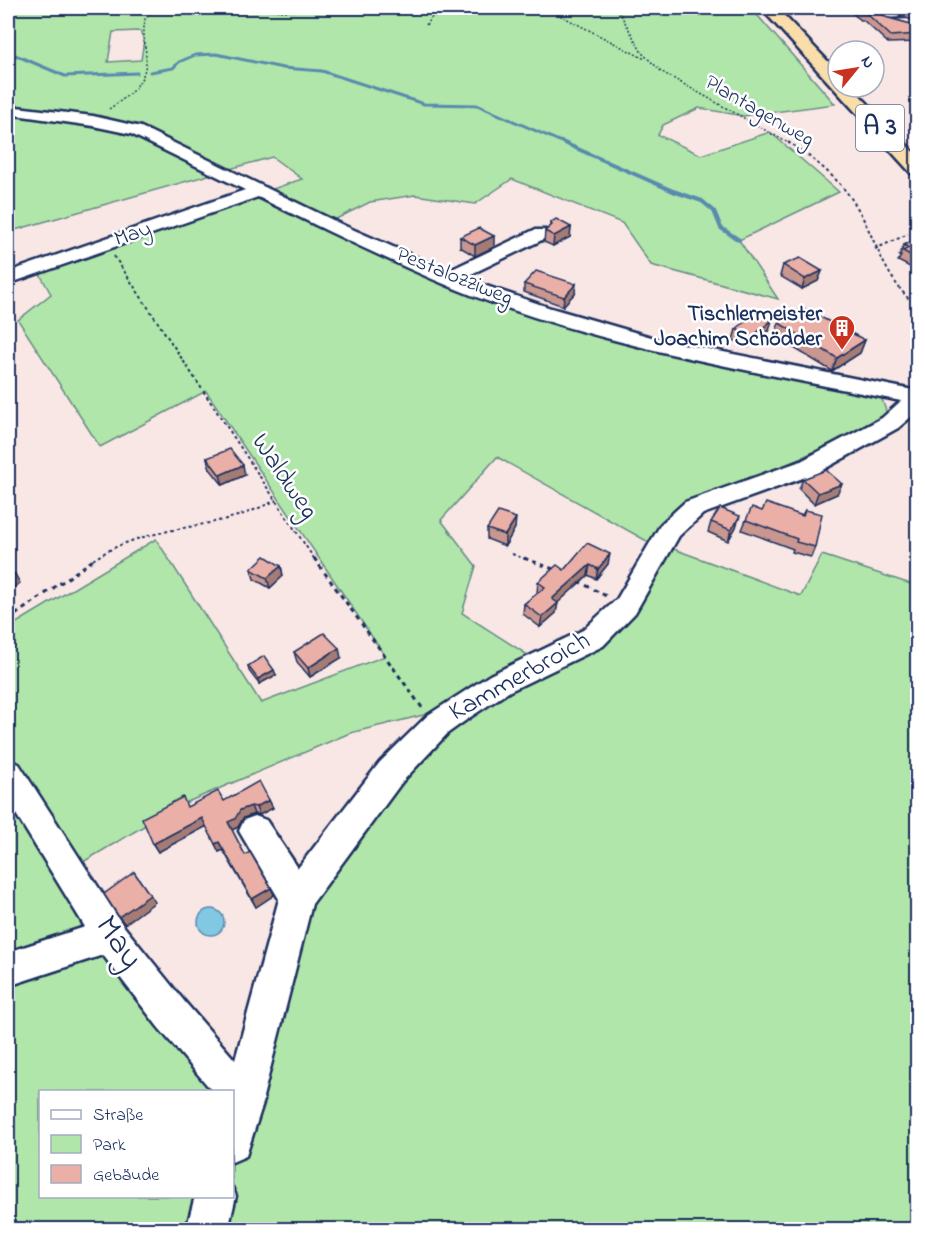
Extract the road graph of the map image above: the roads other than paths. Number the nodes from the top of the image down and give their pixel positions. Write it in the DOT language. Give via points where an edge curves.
graph roads {
  1 [pos="769,8"];
  2 [pos="877,11"];
  3 [pos="918,12"];
  4 [pos="906,25"];
  5 [pos="826,69"];
  6 [pos="853,99"];
  7 [pos="8,110"];
  8 [pos="918,169"];
  9 [pos="258,191"];
  10 [pos="540,234"];
  11 [pos="8,278"];
  12 [pos="448,278"];
  13 [pos="916,398"];
  14 [pos="8,774"];
  15 [pos="255,831"];
  16 [pos="297,896"];
  17 [pos="110,936"];
  18 [pos="8,969"];
  19 [pos="245,1100"];
  20 [pos="234,1136"];
  21 [pos="216,1198"];
  22 [pos="207,1230"];
  1 -- 5 [label="highway, A 3"];
  2 -- 3 [label="street"];
  2 -- 4 [label="street"];
  6 -- 8 [label="highway, A 3"];
  7 -- 9 [label="street, Pestalozziweg" via="136,130"];
  9 -- 11 [label="street, May"];
  9 -- 12 [label="street, Pestalozziweg"];
  10 -- 12 [label="street"];
  12 -- 13 [label="street, Pestalozziweg" via="544,312 655,344"];
  13 -- 16 [label="street, Kammerbroich" via="890,423 809,467 694,508 670,530 626,606 593,638 500,683 438,724 391,772"];
  14 -- 17 [label="street, May"];
  15 -- 16 [label="street"];
  16 -- 19 [label="street, Kammerbroich"];
  17 -- 18 [label="street"];
  17 -- 19 [label="street, May"];
  19 -- 20 [label="street, Kammerbroich"];
  21 -- 22 [label="street"];
}
